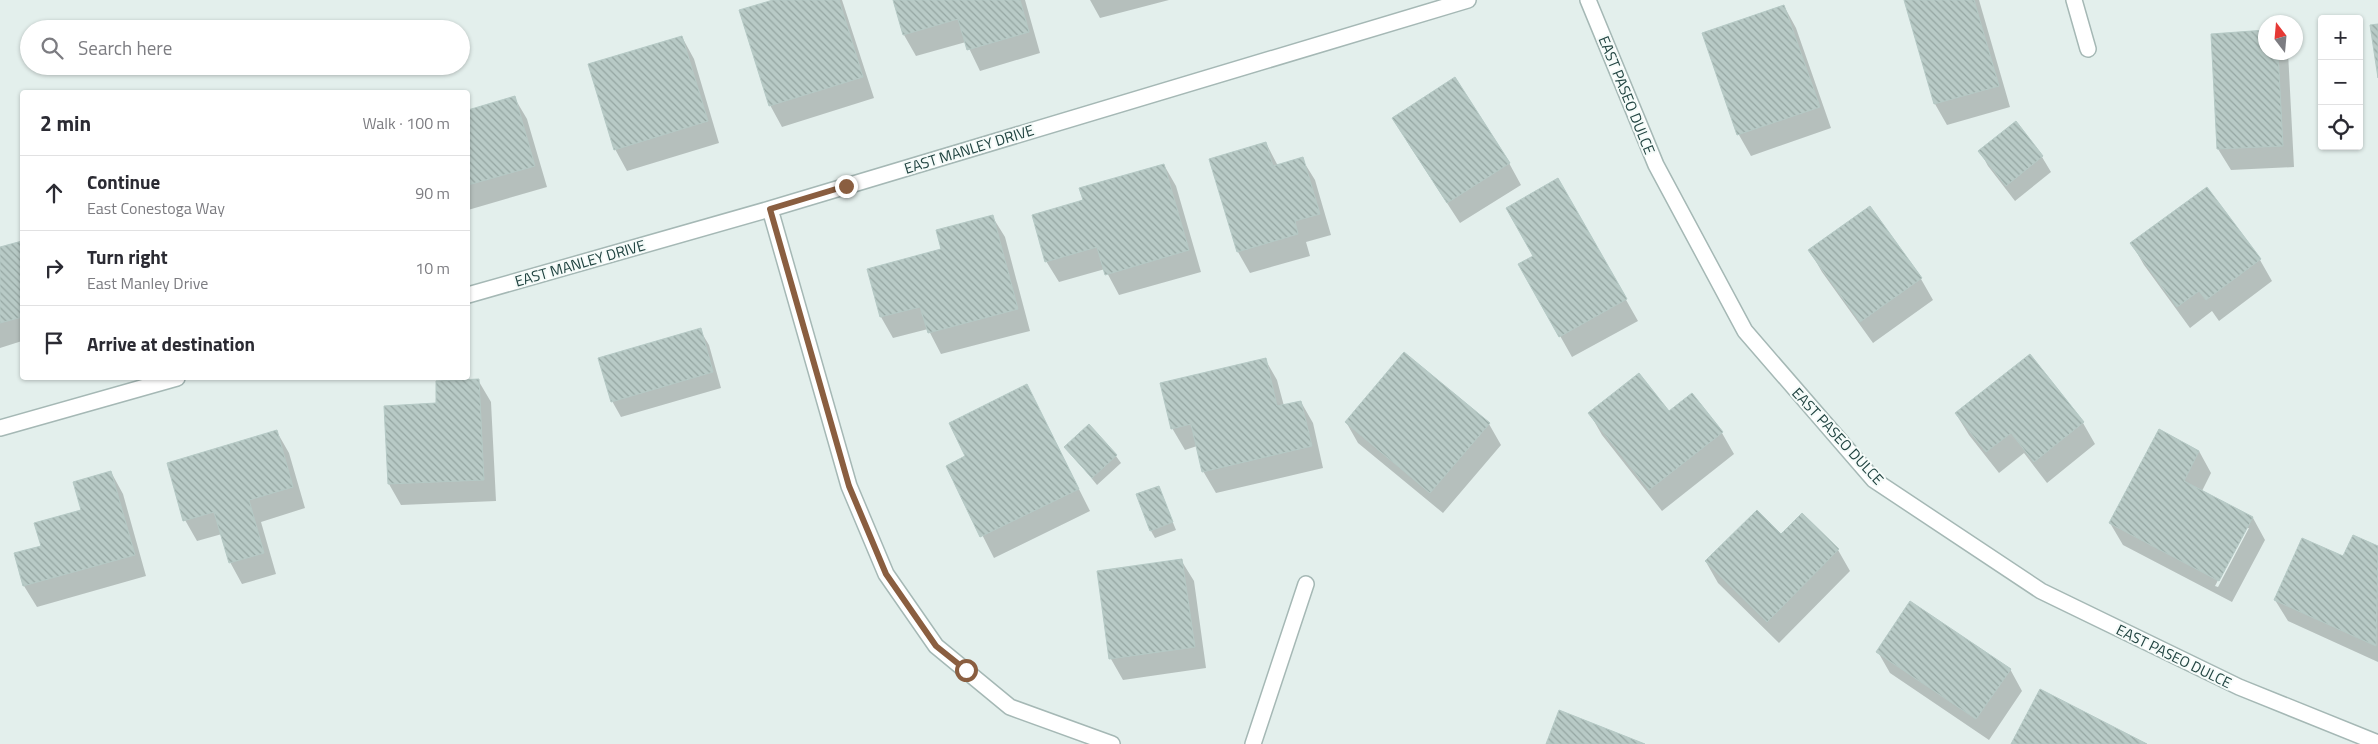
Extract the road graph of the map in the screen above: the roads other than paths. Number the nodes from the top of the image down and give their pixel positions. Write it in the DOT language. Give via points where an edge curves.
graph roads {
  1 [pos="1468,0"];
  2 [pos="1588,0"];
  3 [pos="2074,0"];
  4 [pos="2088,49"];
  5 [pos="770,209"];
  6 [pos="470,294"];
  7 [pos="170,380"];
  8 [pos="0,428"];
  9 [pos="1306,584"];
  10 [pos="2378,743"];
  11 [pos="1112,744"];
  12 [pos="1253,744"];
  1 -- 5 [label="street, EAST MANLEY DRIVE"];
  2 -- 10 [label="street, EAST PASEO DULCE" via="1656,165 1745,332 1874,480 2041,591 2238,687"];
  3 -- 4 [label="street"];
  5 -- 6 [label="street, EAST MANLEY DRIVE"];
  5 -- 11 [label="street" via="849,486 886,574 936,646 1010,706"];
  7 -- 8 [label="street"];
  9 -- 12 [label="street"];
}
